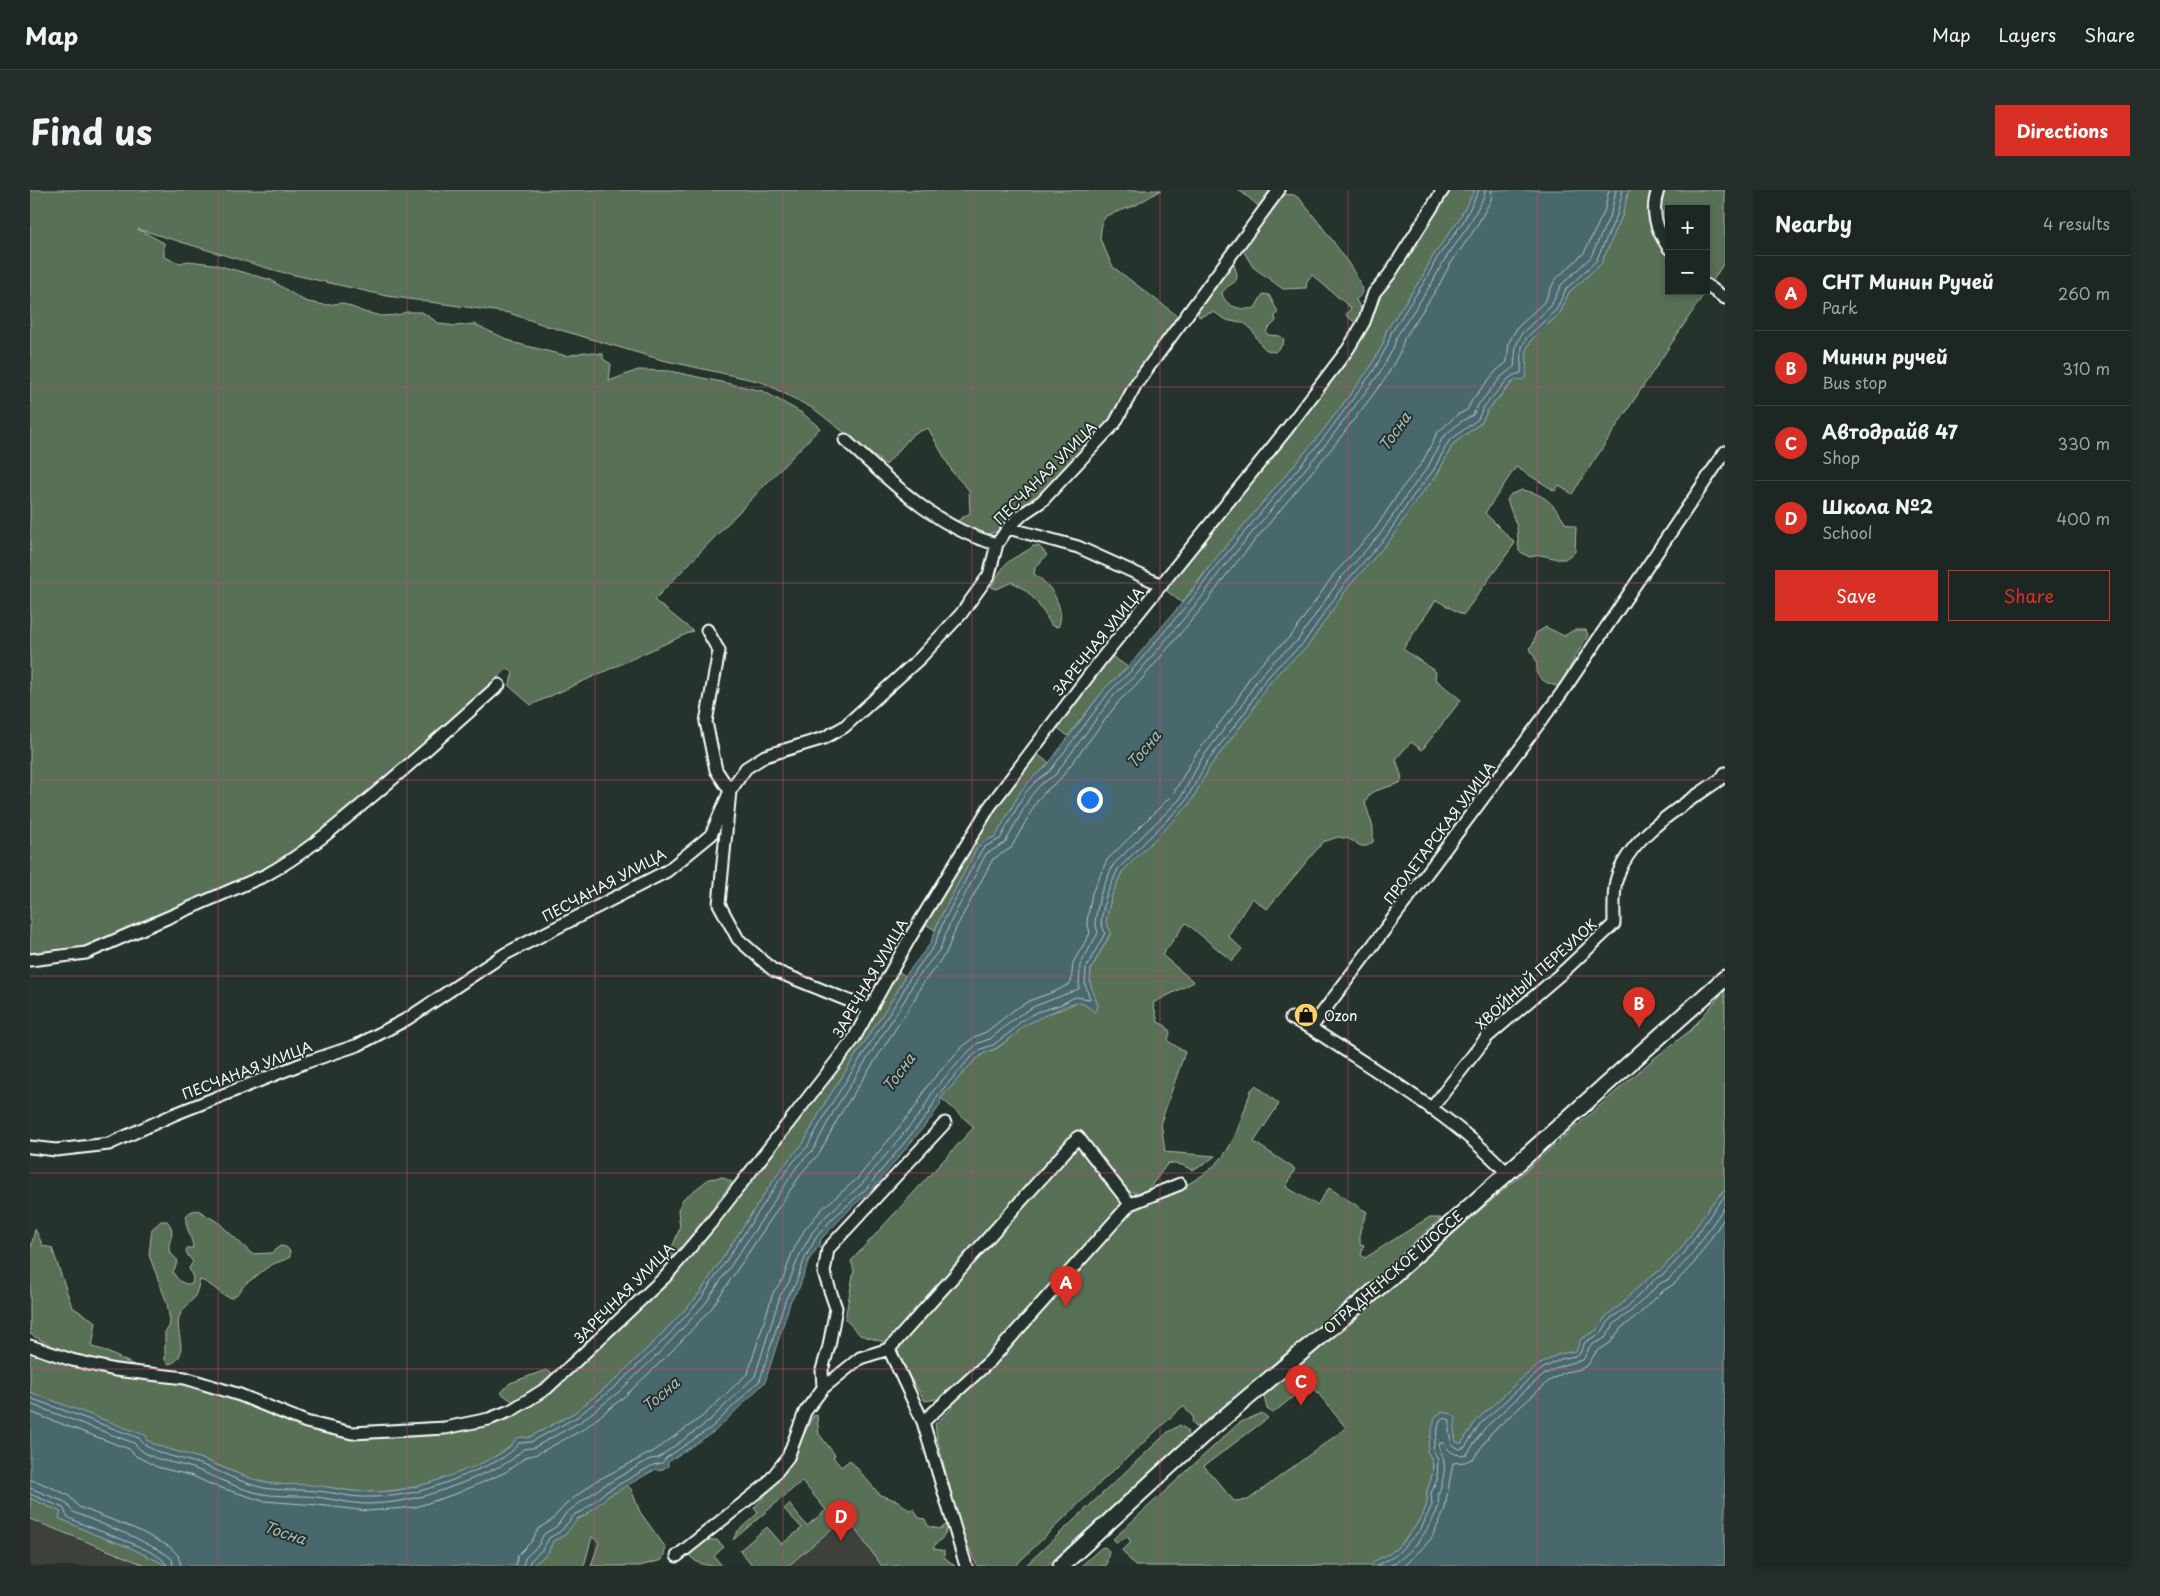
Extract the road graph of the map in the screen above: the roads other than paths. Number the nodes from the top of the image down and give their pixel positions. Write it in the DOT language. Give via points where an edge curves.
graph roads {
  1 [pos="1279,190"];
  2 [pos="1444,190"];
  3 [pos="1658,190"];
  4 [pos="1665,240"];
  5 [pos="1710,288"];
  6 [pos="1725,298"];
  7 [pos="845,440"];
  8 [pos="1725,452"];
  9 [pos="1008,528"];
  10 [pos="998,544"];
  11 [pos="1162,585"];
  12 [pos="707,630"];
  13 [pos="499,685"];
  14 [pos="1724,777"];
  15 [pos="730,791"];
  16 [pos="30,960"];
  17 [pos="1725,978"];
  18 [pos="869,1009"];
  19 [pos="1291,1018"];
  20 [pos="1311,1028"];
  21 [pos="1431,1109"];
  22 [pos="944,1124"];
  23 [pos="30,1147"];
  24 [pos="1507,1173"];
  25 [pos="1180,1184"];
  26 [pos="1130,1204"];
  27 [pos="31,1345"];
  28 [pos="889,1349"];
  29 [pos="823,1388"];
  30 [pos="923,1422"];
  31 [pos="678,1556"];
  32 [pos="966,1566"];
  33 [pos="1062,1566"];
  1 -- 9 [label="street, ПЕСЧАНАЯ УЛИЦА" via="1136,384 1115,423 1042,501"];
  2 -- 11 [label="street, ЗАРЕЧНАЯ УЛИЦА" via="1374,293 1364,322 1348,349"];
  3 -- 4 [label="street" via="1654,200 1654,219"];
  5 -- 6 [label="street"];
  7 -- 10 [label="street" via="919,504 952,527"];
  8 -- 20 [label="street, ПРОЛЕТАРСКАЯ УЛИЦА" via="1561,694"];
  9 -- 10 [label="street, ПЕСЧАНАЯ УЛИЦА"];
  9 -- 11 [label="street" via="1078,547"];
  10 -- 15 [label="street, ПЕСЧАНАЯ УЛИЦА" via="989,575 961,614 920,658 844,727 824,738 765,756 746,768"];
  11 -- 18 [label="street, ЗАРЕЧНАЯ УЛИЦА" via="1102,658 990,806"];
  12 -- 15 [label="street" via="719,651 706,722 716,770"];
  13 -- 16 [label="street" via="388,784 291,861 266,875 86,953"];
  14 -- 21 [label="street, ХВОЙНЫЙ ПЕРЕУЛОК" via="1654,828 1633,848 1616,882 1614,924 1487,1036"];
  15 -- 18 [label="street" via="719,904 738,939 773,970"];
  15 -- 23 [label="street, ПЕСЧАНАЯ УЛИЦА" via="711,836 667,871 505,954 407,1019 358,1045 175,1114 109,1144 56,1150"];
  17 -- 24 [label="main road, ОТРАДНЕНСКОЕ ШОССЕ"];
  18 -- 27 [label="street, ЗАРЕЧНАЯ УЛИЦА" via="853,1040 666,1276 546,1388 512,1410 489,1419 445,1428 352,1433 306,1422 240,1395 184,1378 115,1370 72,1360"];
  19 -- 20 [label="street"];
  20 -- 21 [label="street"];
  21 -- 24 [label="street" via="1490,1155"];
  22 -- 29 [label="street" via="828,1249 824,1273 836,1308 822,1370"];
  24 -- 33 [label="main road, ОТРАДНЕНСКОЕ ШОССЕ" via="1202,1437"];
  25 -- 26 [label="street"];
  26 -- 28 [label="street" via="1078,1138"];
  26 -- 30 [label="street" via="990,1361"];
  28 -- 29 [label="street" via="860,1358"];
  28 -- 30 [label="street"];
  29 -- 31 [label="street" via="806,1412 788,1456 767,1484"];
  30 -- 32 [label="street"];
}
